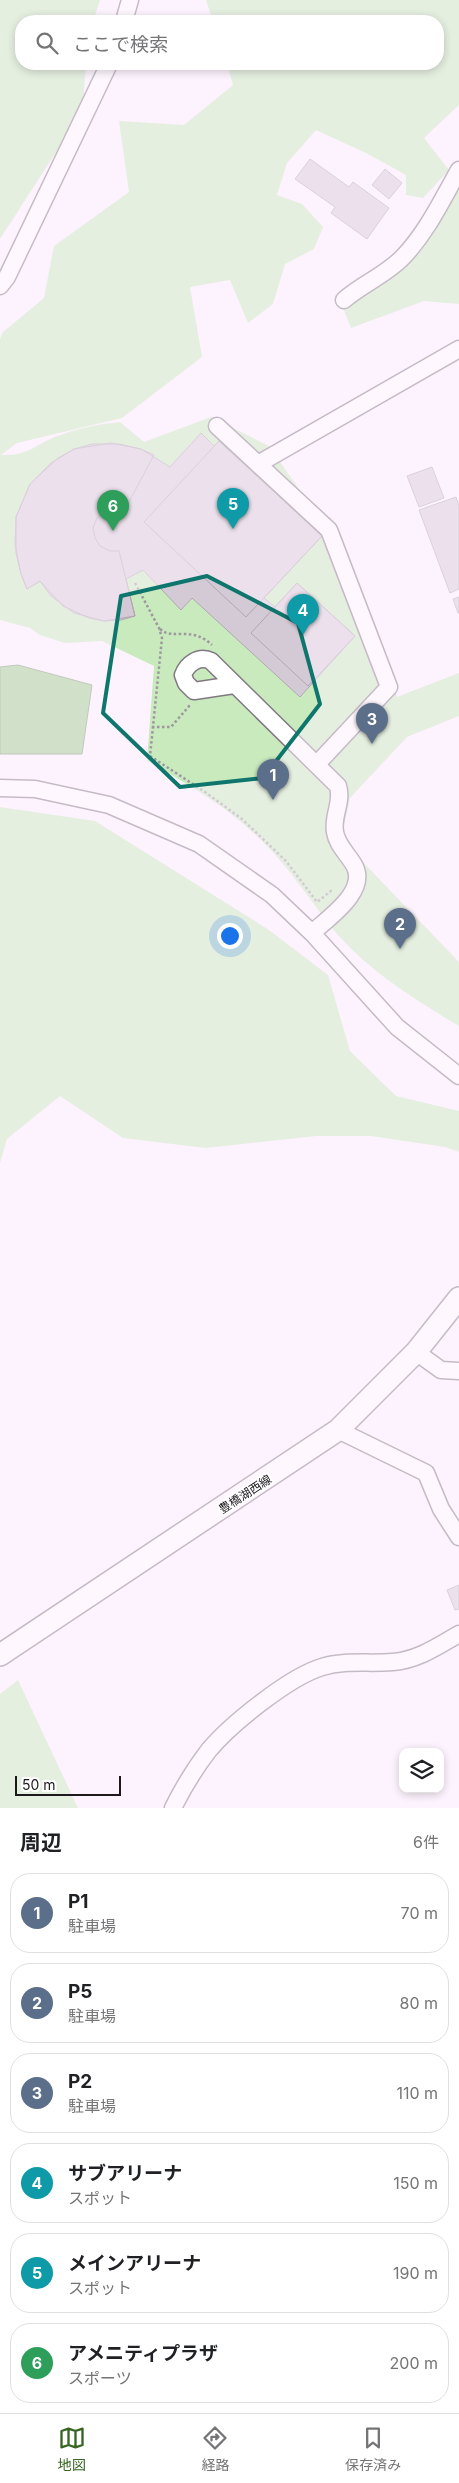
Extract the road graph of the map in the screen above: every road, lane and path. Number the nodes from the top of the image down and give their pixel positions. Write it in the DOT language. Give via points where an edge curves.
graph roads {
  1 [pos="130,0"];
  2 [pos="126,15"];
  3 [pos="106,70"];
  4 [pos="459,170"];
  5 [pos="0,286"];
  6 [pos="344,300"];
  7 [pos="459,349"];
  8 [pos="217,426"];
  9 [pos="258,464"];
  10 [pos="135,583"];
  11 [pos="234,685"];
  12 [pos="194,702"];
  13 [pos="152,727"];
  14 [pos="317,764"];
  15 [pos="0,788"];
  16 [pos="337,887"];
  17 [pos="331,891"];
  18 [pos="344,902"];
  19 [pos="312,933"];
  20 [pos="459,1076"];
  21 [pos="459,1298"];
  22 [pos="416,1352"];
  23 [pos="459,1371"];
  24 [pos="338,1430"];
  25 [pos="459,1537"];
  26 [pos="459,1634"];
  27 [pos="0,1654"];
  28 [pos="173,1808"];
  1 -- 2 [label="street"];
  3 -- 5 [label="street" via="8,277"];
  4 -- 6 [label="street" via="423,233 402,258"];
  7 -- 9 [label="street"];
  8 -- 9 [label="street"];
  9 -- 14 [label="street" via="329,530 389,687"];
  10 -- 13 [label="path" via="162,638"];
  11 -- 14 [label="street"];
  12 -- 13 [label="path" via="171,727"];
  13 -- 17 [label="path" via="149,752 152,758 242,819 284,859 316,902"];
  14 -- 18 [label="street" via="338,786 340,801 334,829 339,845 357,871 356,887"];
  15 -- 19 [label="street" via="35,789 109,805 198,844 272,895"];
  16 -- 17 [label="path"];
  17 -- 18 [label="path"];
  18 -- 19 [label="street"];
  19 -- 20 [label="street" via="397,1027"];
  21 -- 22 [label="main road, 豊橋湖西線"];
  22 -- 23 [label="street" via="441,1370"];
  22 -- 24 [label="main road, 豊橋湖西線"];
  24 -- 25 [label="street" via="426,1473 440,1509"];
  24 -- 27 [label="main road, 豊橋湖西線"];
  26 -- 28 [label="street" via="420,1656 395,1662 349,1662 321,1668 287,1683 210,1750 186,1782"];
}
